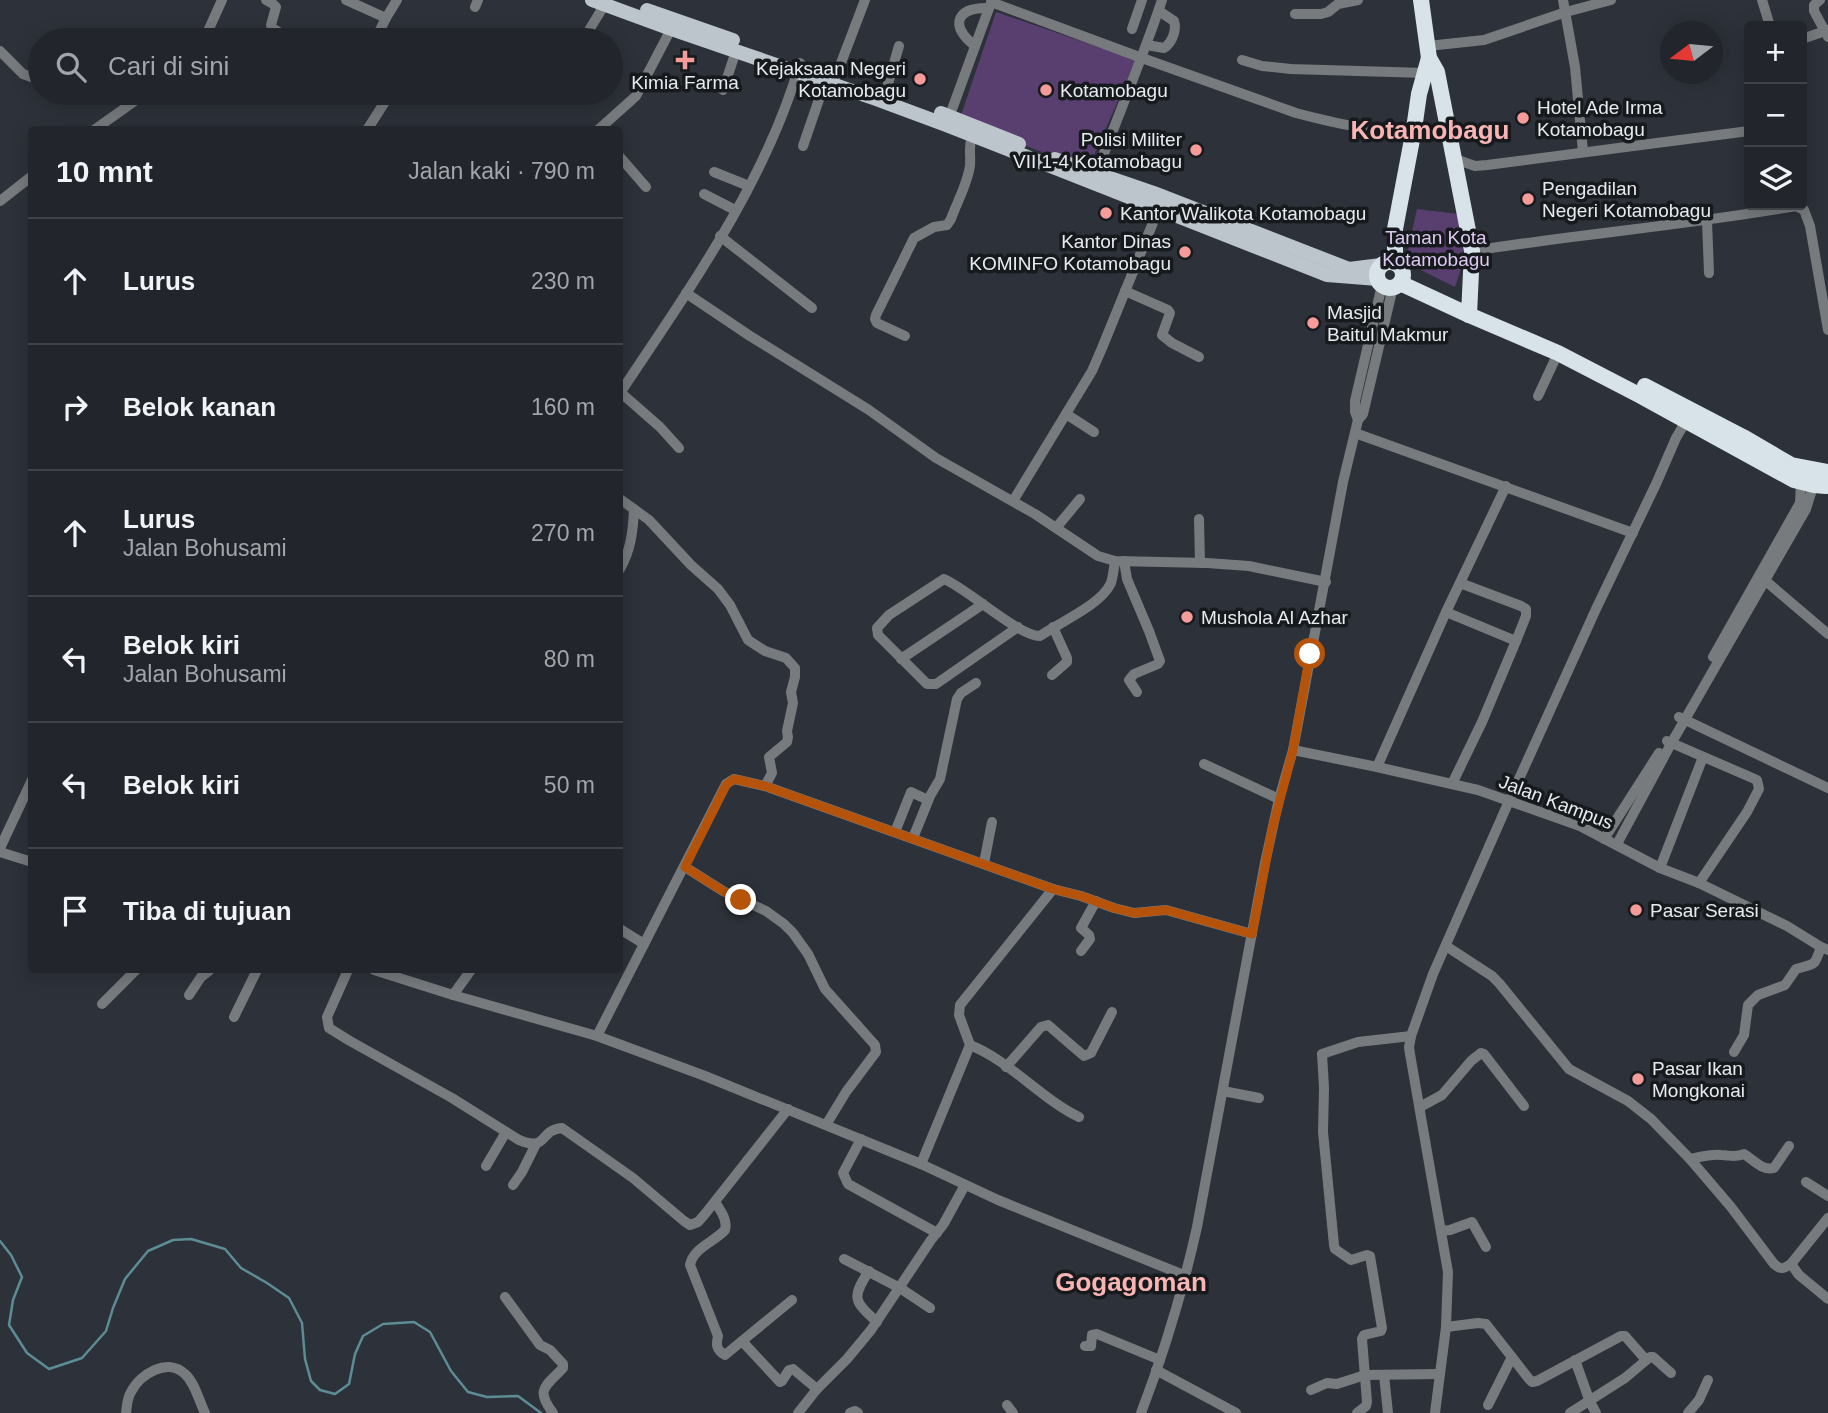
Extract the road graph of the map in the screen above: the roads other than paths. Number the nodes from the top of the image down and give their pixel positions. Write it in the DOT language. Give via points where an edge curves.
graph roads {
  1 [pos="222,0"];
  2 [pos="266,0"];
  3 [pos="346,0"];
  4 [pos="397,0"];
  5 [pos="865,0"];
  6 [pos="1142,0"];
  7 [pos="1358,0"];
  8 [pos="1421,0"];
  9 [pos="1563,0"];
  10 [pos="1611,0"];
  11 [pos="1762,0"];
  12 [pos="1820,0"];
  13 [pos="603,1"];
  14 [pos="991,3"];
  15 [pos="1161,5"];
  16 [pos="1566,12"];
  17 [pos="1296,14"];
  18 [pos="386,18"];
  19 [pos="1768,21"];
  20 [pos="209,28"];
  21 [pos="272,28"];
  22 [pos="381,28"];
  23 [pos="589,28"];
  24 [pos="671,29"];
  25 [pos="1132,29"];
  26 [pos="1827,33"];
  27 [pos="1807,38"];
  28 [pos="1147,45"];
  29 [pos="899,46"];
  30 [pos="975,46"];
  31 [pos="0,51"];
  32 [pos="736,51"];
  33 [pos="1142,58"];
  34 [pos="1427,59"];
  35 [pos="1242,60"];
  36 [pos="799,68"];
  37 [pos="28,76"];
  38 [pos="830,79"];
  39 [pos="723,90"];
  40 [pos="885,94"];
  41 [pos="1419,94"];
  42 [pos="1441,97"];
  43 [pos="129,105"];
  44 [pos="383,105"];
  45 [pos="948,121"];
  46 [pos="100,126"];
  47 [pos="370,126"];
  48 [pos="602,126"];
  49 [pos="1414,129"];
  50 [pos="1744,132"];
  51 [pos="972,136"];
  52 [pos="803,146"];
  53 [pos="1583,152"];
  54 [pos="1455,159"];
  55 [pos="623,160"];
  56 [pos="1475,166"];
  57 [pos="714,172"];
  58 [pos="28,179"];
  59 [pos="1094,179"];
  60 [pos="1459,179"];
  61 [pos="749,186"];
  62 [pos="646,187"];
  63 [pos="704,194"];
  64 [pos="0,201"];
  65 [pos="1159,208"];
  66 [pos="735,211"];
  67 [pos="1707,221"];
  68 [pos="720,236"];
  69 [pos="1472,251"];
  70 [pos="1709,273"];
  71 [pos="1390,276"];
  72 [pos="1125,291"];
  73 [pos="686,293"];
  74 [pos="812,308"];
  75 [pos="1470,311"];
  76 [pos="1828,330"];
  77 [pos="905,336"];
  78 [pos="1558,354"];
  79 [pos="1199,357"];
  80 [pos="623,388"];
  81 [pos="623,396"];
  82 [pos="1538,396"];
  83 [pos="1066,414"];
  84 [pos="1686,421"];
  85 [pos="1094,432"];
  86 [pos="1355,433"];
  87 [pos="679,448"];
  88 [pos="1818,478"];
  89 [pos="1506,486"];
  90 [pos="1080,499"];
  91 [pos="623,501"];
  92 [pos="1013,501"];
  93 [pos="634,509"];
  94 [pos="1199,519"];
  95 [pos="1056,528"];
  96 [pos="1633,533"];
  97 [pos="1119,561"];
  98 [pos="1200,563"];
  99 [pos="623,564"];
  100 [pos="1762,578"];
  101 [pos="1325,582"];
  102 [pos="1460,583"];
  103 [pos="983,604"];
  104 [pos="1446,612"];
  105 [pos="1018,627"];
  106 [pos="1053,627"];
  107 [pos="1828,634"];
  108 [pos="1516,641"];
  109 [pos="901,659"];
  110 [pos="1052,675"];
  111 [pos="976,683"];
  112 [pos="1137,692"];
  113 [pos="1682,718"];
  114 [pos="1670,741"];
  115 [pos="1293,750"];
  116 [pos="1703,757"];
  117 [pos="1204,764"];
  118 [pos="1377,767"];
  119 [pos="1452,785"];
  120 [pos="765,786"];
  121 [pos="1828,788"];
  122 [pos="28,789"];
  123 [pos="1279,799"];
  124 [pos="928,800"];
  125 [pos="1509,801"];
  126 [pos="992,822"];
  127 [pos="895,832"];
  128 [pos="913,838"];
  129 [pos="1604,839"];
  130 [pos="1617,844"];
  131 [pos="0,850"];
  132 [pos="28,860"];
  133 [pos="984,863"];
  134 [pos="685,867"];
  135 [pos="1660,868"];
  136 [pos="1699,883"];
  137 [pos="1053,889"];
  138 [pos="1096,901"];
  139 [pos="623,931"];
  140 [pos="1252,934"];
  141 [pos="644,944"];
  142 [pos="1446,946"];
  143 [pos="1824,948"];
  144 [pos="1081,951"];
  145 [pos="132,973"];
  146 [pos="206,973"];
  147 [pos="256,973"];
  148 [pos="347,973"];
  149 [pos="383,973"];
  150 [pos="469,973"];
  151 [pos="189,995"];
  152 [pos="453,995"];
  153 [pos="102,1004"];
  154 [pos="1112,1012"];
  155 [pos="234,1017"];
  156 [pos="597,1036"];
  157 [pos="1411,1036"];
  158 [pos="970,1045"];
  159 [pos="1734,1052"];
  160 [pos="1006,1067"];
  161 [pos="1223,1091"];
  162 [pos="1259,1098"];
  163 [pos="1524,1106"];
  164 [pos="1420,1107"];
  165 [pos="788,1109"];
  166 [pos="1079,1118"];
  167 [pos="826,1125"];
  168 [pos="506,1132"];
  169 [pos="861,1139"];
  170 [pos="536,1144"];
  171 [pos="1789,1146"];
  172 [pos="1690,1159"];
  173 [pos="921,1164"];
  174 [pos="486,1167"];
  175 [pos="1806,1182"];
  176 [pos="513,1185"];
  177 [pos="965,1185"];
  178 [pos="1828,1196"];
  179 [pos="715,1202"];
  180 [pos="1828,1217"];
  181 [pos="1441,1231"];
  182 [pos="937,1233"];
  183 [pos="1486,1247"];
  184 [pos="844,1259"];
  185 [pos="1791,1264"];
  186 [pos="869,1271"];
  187 [pos="1186,1276"];
  188 [pos="900,1288"];
  189 [pos="505,1297"];
  190 [pos="1828,1299"];
  191 [pos="792,1300"];
  192 [pos="930,1308"];
  193 [pos="877,1322"];
  194 [pos="1446,1327"];
  195 [pos="742,1341"];
  196 [pos="1085,1346"];
  197 [pos="1511,1357"];
  198 [pos="1575,1360"];
  199 [pos="1646,1360"];
  200 [pos="1158,1365"];
  201 [pos="1671,1373"];
  202 [pos="1440,1374"];
  203 [pos="1365,1375"];
  204 [pos="1384,1375"];
  205 [pos="1708,1380"];
  206 [pos="817,1389"];
  207 [pos="1311,1390"];
  208 [pos="1590,1402"];
  209 [pos="1488,1405"];
  210 [pos="126,1413"];
  211 [pos="205,1413"];
  212 [pos="553,1413"];
  213 [pos="798,1413"];
  214 [pos="850,1413"];
  215 [pos="858,1413"];
  216 [pos="1140,1413"];
  217 [pos="1237,1413"];
  218 [pos="1357,1413"];
  219 [pos="1388,1413"];
  220 [pos="1436,1413"];
  221 [pos="1570,1413"];
  222 [pos="1597,1413"];
  223 [pos="1688,1413"];
  1 -- 20 [label="street"];
  2 -- 21 [label="street" via="276,7"];
  3 -- 18 [label="street"];
  4 -- 18 [label="street"];
  5 -- 38 [label="street"];
  6 -- 25 [label="street"];
  7 -- 17 [label="street" via="1338,4 1321,15"];
  8 -- 34 [label="highway"];
  9 -- 16 [label="street"];
  10 -- 16 [label="street"];
  11 -- 19 [label="street"];
  12 -- 26 [label="street" via="1814,11"];
  13 -- 23 [label="street"];
  13 -- 24 [label="main road"];
  13 -- 36 [label="main road"];
  14 -- 30 [label="street"];
  14 -- 30 [label="street" via="961,17 962,33"];
  14 -- 33 [label="street"];
  15 -- 28 [label="street"];
  15 -- 28 [label="street" via="1176,27 1172,39 1164,48"];
  16 -- 34 [label="street"];
  16 -- 53 [label="street"];
  18 -- 22 [label="street"];
  24 -- 32 [label="main road"];
  24 -- 48 [label="street" via="636,96"];
  26 -- 27 [label="street"];
  28 -- 33 [label="street"];
  29 -- 40 [label="street"];
  30 -- 45 [label="street"];
  31 -- 37 [label="street"];
  32 -- 36 [label="main road"];
  32 -- 39 [label="street"];
  33 -- 49 [label="street" via="1296,113 1380,130"];
  33 -- 59 [label="street"];
  34 -- 35 [label="street" via="1291,69"];
  34 -- 41 [label="highway"];
  34 -- 42 [label="highway" via="1437,72"];
  36 -- 38 [label="main road"];
  36 -- 61 [label="street" via="781,121"];
  38 -- 40 [label="main road"];
  38 -- 45 [label="main road"];
  38 -- 52 [label="street"];
  40 -- 45 [label="main road"];
  41 -- 42 [label="highway"];
  41 -- 49 [label="highway"];
  42 -- 54 [label="highway"];
  43 -- 46 [label="street"];
  44 -- 47 [label="street"];
  45 -- 51 [label="main road"];
  45 -- 59 [label="main road"];
  49 -- 71 [label="highway"];
  50 -- 53 [label="street"];
  51 -- 59 [label="main road"];
  51 -- 77 [label="street" via="968,174 951,219 947,225 914,238 876,315 877,323"];
  53 -- 56 [label="street"];
  54 -- 56 [label="street"];
  54 -- 60 [label="highway"];
  55 -- 62 [label="street"];
  56 -- 60 [label="street"];
  57 -- 61 [label="street"];
  58 -- 64 [label="street"];
  59 -- 65 [label="main road"];
  59 -- 71 [label="main road" via="1167,198 1349,269"];
  60 -- 69 [label="highway"];
  61 -- 66 [label="street"];
  63 -- 66 [label="street"];
  65 -- 71 [label="main road" via="1327,275"];
  65 -- 72 [label="street"];
  66 -- 68 [label="street"];
  67 -- 69 [label="street"];
  67 -- 70 [label="street"];
  67 -- 76 [label="street" via="1796,206 1804,211 1811,226"];
  68 -- 73 [label="street"];
  68 -- 74 [label="street"];
  69 -- 75 [label="highway"];
  71 -- 75 [label="highway"];
  71 -- 86 [label="street" via="1363,414"];
  72 -- 79 [label="street" via="1168,310 1162,335"];
  72 -- 83 [label="street" via="1097,359"];
  73 -- 80 [label="street"];
  73 -- 92 [label="street" via="954,469"];
  75 -- 78 [label="highway"];
  75 -- 88 [label="highway" via="1561,345"];
  78 -- 82 [label="street"];
  78 -- 84 [label="highway"];
  81 -- 87 [label="street"];
  83 -- 85 [label="street"];
  83 -- 92 [label="street"];
  84 -- 88 [label="highway"];
  84 -- 96 [label="street"];
  86 -- 89 [label="street"];
  86 -- 101 [label="street"];
  88 -- 100 [label="street" via="1806,509"];
  89 -- 96 [label="street"];
  89 -- 102 [label="street"];
  90 -- 95 [label="street"];
  91 -- 93 [label="street"];
  92 -- 95 [label="street"];
  93 -- 99 [label="street" via="633,532"];
  93 -- 120 [label="street" via="718,589 748,640 786,658 795,668 787,742 770,754 772,773"];
  94 -- 98 [label="street"];
  95 -- 97 [label="street" via="1098,556"];
  96 -- 125 [label="street"];
  97 -- 98 [label="street"];
  97 -- 106 [label="street" via="1109,586 1094,602"];
  97 -- 112 [label="street" via="1160,660 1129,680"];
  98 -- 101 [label="street" via="1249,566"];
  100 -- 107 [label="street"];
  100 -- 113 [label="street"];
  101 -- 115 [label="street"];
  102 -- 104 [label="street"];
  102 -- 108 [label="street" via="1526,609"];
  103 -- 105 [label="street"];
  103 -- 109 [label="street"];
  103 -- 109 [label="street" via="947,580 929,587 877,628"];
  104 -- 108 [label="street"];
  104 -- 118 [label="street"];
  105 -- 106 [label="street" via="1036,636"];
  105 -- 109 [label="street" via="936,684 927,684"];
  106 -- 110 [label="street" via="1067,662"];
  108 -- 119 [label="street"];
  111 -- 124 [label="street" via="957,699 942,774"];
  113 -- 114 [label="street"];
  113 -- 121 [label="street"];
  114 -- 116 [label="street"];
  114 -- 129 [label="street"];
  114 -- 130 [label="street"];
  115 -- 118 [label="street, Jalan Kampus"];
  115 -- 123 [label="street"];
  116 -- 135 [label="street"];
  116 -- 136 [label="street" via="1757,780 1759,789"];
  117 -- 123 [label="street"];
  118 -- 119 [label="street, Jalan Kampus"];
  119 -- 125 [label="street, Jalan Kampus"];
  120 -- 127 [label="street"];
  120 -- 134 [label="street" via="739,779 726,785"];
  122 -- 131 [label="street"];
  123 -- 140 [label="street"];
  124 -- 127 [label="street" via="911,792"];
  124 -- 128 [label="street"];
  125 -- 129 [label="street, Jalan Kampus"];
  125 -- 142 [label="street"];
  126 -- 133 [label="street"];
  127 -- 128 [label="street"];
  128 -- 133 [label="street"];
  129 -- 130 [label="street, Jalan Kampus"];
  130 -- 135 [label="street, Jalan Kampus"];
  131 -- 132 [label="street"];
  133 -- 137 [label="street"];
  134 -- 141 [label="street"];
  134 -- 167 [label="street" via="784,924 802,944 825,989 875,1045 876,1052"];
  135 -- 136 [label="street, Jalan Kampus"];
  136 -- 143 [label="street, Jalan Kampus"];
  137 -- 138 [label="street"];
  137 -- 158 [label="street" via="960,1005"];
  138 -- 140 [label="street" via="1134,913 1166,910"];
  138 -- 144 [label="street" via="1081,928 1090,939"];
  139 -- 141 [label="street"];
  140 -- 161 [label="street"];
  141 -- 156 [label="street"];
  142 -- 157 [label="street"];
  142 -- 172 [label="street" via="1492,976 1569,1069 1628,1101"];
  143 -- 159 [label="street" via="1815,962 1796,969 1785,985 1751,1000 1744,1035"];
  145 -- 153 [label="street"];
  146 -- 151 [label="street"];
  147 -- 155 [label="street"];
  148 -- 168 [label="street" via="327,1017 329,1027"];
  149 -- 152 [label="street"];
  150 -- 152 [label="street"];
  152 -- 156 [label="street"];
  154 -- 160 [label="street" via="1088,1055 1044,1026"];
  156 -- 165 [label="street"];
  157 -- 164 [label="street"];
  157 -- 203 [label="street" via="1358,1042 1322,1054 1323,1132 1335,1250 1351,1260 1370,1256 1379,1306 1381,1331 1362,1339"];
  158 -- 160 [label="street"];
  158 -- 173 [label="street"];
  160 -- 166 [label="street"];
  161 -- 162 [label="street"];
  161 -- 187 [label="street"];
  163 -- 164 [label="street" via="1481,1053 1441,1095"];
  164 -- 181 [label="street"];
  165 -- 167 [label="street"];
  165 -- 179 [label="street"];
  167 -- 169 [label="street"];
  168 -- 170 [label="street"];
  168 -- 174 [label="street"];
  169 -- 173 [label="street"];
  169 -- 182 [label="street" via="844,1173 848,1184"];
  170 -- 176 [label="street"];
  170 -- 179 [label="street" via="553,1129 562,1128 691,1225"];
  171 -- 172 [label="street" via="1771,1169 1744,1154"];
  172 -- 185 [label="street" via="1774,1264 1779,1269"];
  173 -- 177 [label="street"];
  175 -- 178 [label="street"];
  177 -- 182 [label="street"];
  177 -- 187 [label="street"];
  179 -- 195 [label="street" via="725,1230 697,1251 690,1265 718,1336 718,1349 725,1354"];
  180 -- 185 [label="street"];
  181 -- 183 [label="street" via="1472,1222"];
  181 -- 194 [label="street" via="1448,1272"];
  182 -- 188 [label="street"];
  184 -- 186 [label="street"];
  185 -- 190 [label="street"];
  186 -- 188 [label="street"];
  186 -- 193 [label="street" via="856,1296"];
  187 -- 200 [label="street"];
  188 -- 192 [label="street"];
  188 -- 193 [label="street"];
  189 -- 212 [label="street" via="538,1342 563,1364 544,1389 543,1398"];
  191 -- 195 [label="street"];
  193 -- 206 [label="street"];
  194 -- 197 [label="street" via="1483,1323"];
  194 -- 202 [label="street"];
  195 -- 206 [label="street" via="780,1382 793,1369"];
  196 -- 200 [label="street" via="1091,1346 1097,1334"];
  197 -- 198 [label="street" via="1532,1382"];
  197 -- 209 [label="street"];
  198 -- 199 [label="street" via="1621,1336"];
  198 -- 208 [label="street"];
  199 -- 201 [label="street" via="1653,1356"];
  199 -- 208 [label="street"];
  200 -- 216 [label="street"];
  200 -- 217 [label="street"];
  202 -- 204 [label="street"];
  202 -- 220 [label="street"];
  203 -- 204 [label="street"];
  203 -- 207 [label="street"];
  203 -- 218 [label="street" via="1367,1402"];
  204 -- 219 [label="street"];
  205 -- 223 [label="street"];
  206 -- 213 [label="street"];
  208 -- 221 [label="street"];
  208 -- 222 [label="street"];
  210 -- 211 [label="street" via="137,1382 166,1367 177,1368 189,1378"];
  214 -- 215 [label="street"];
}
